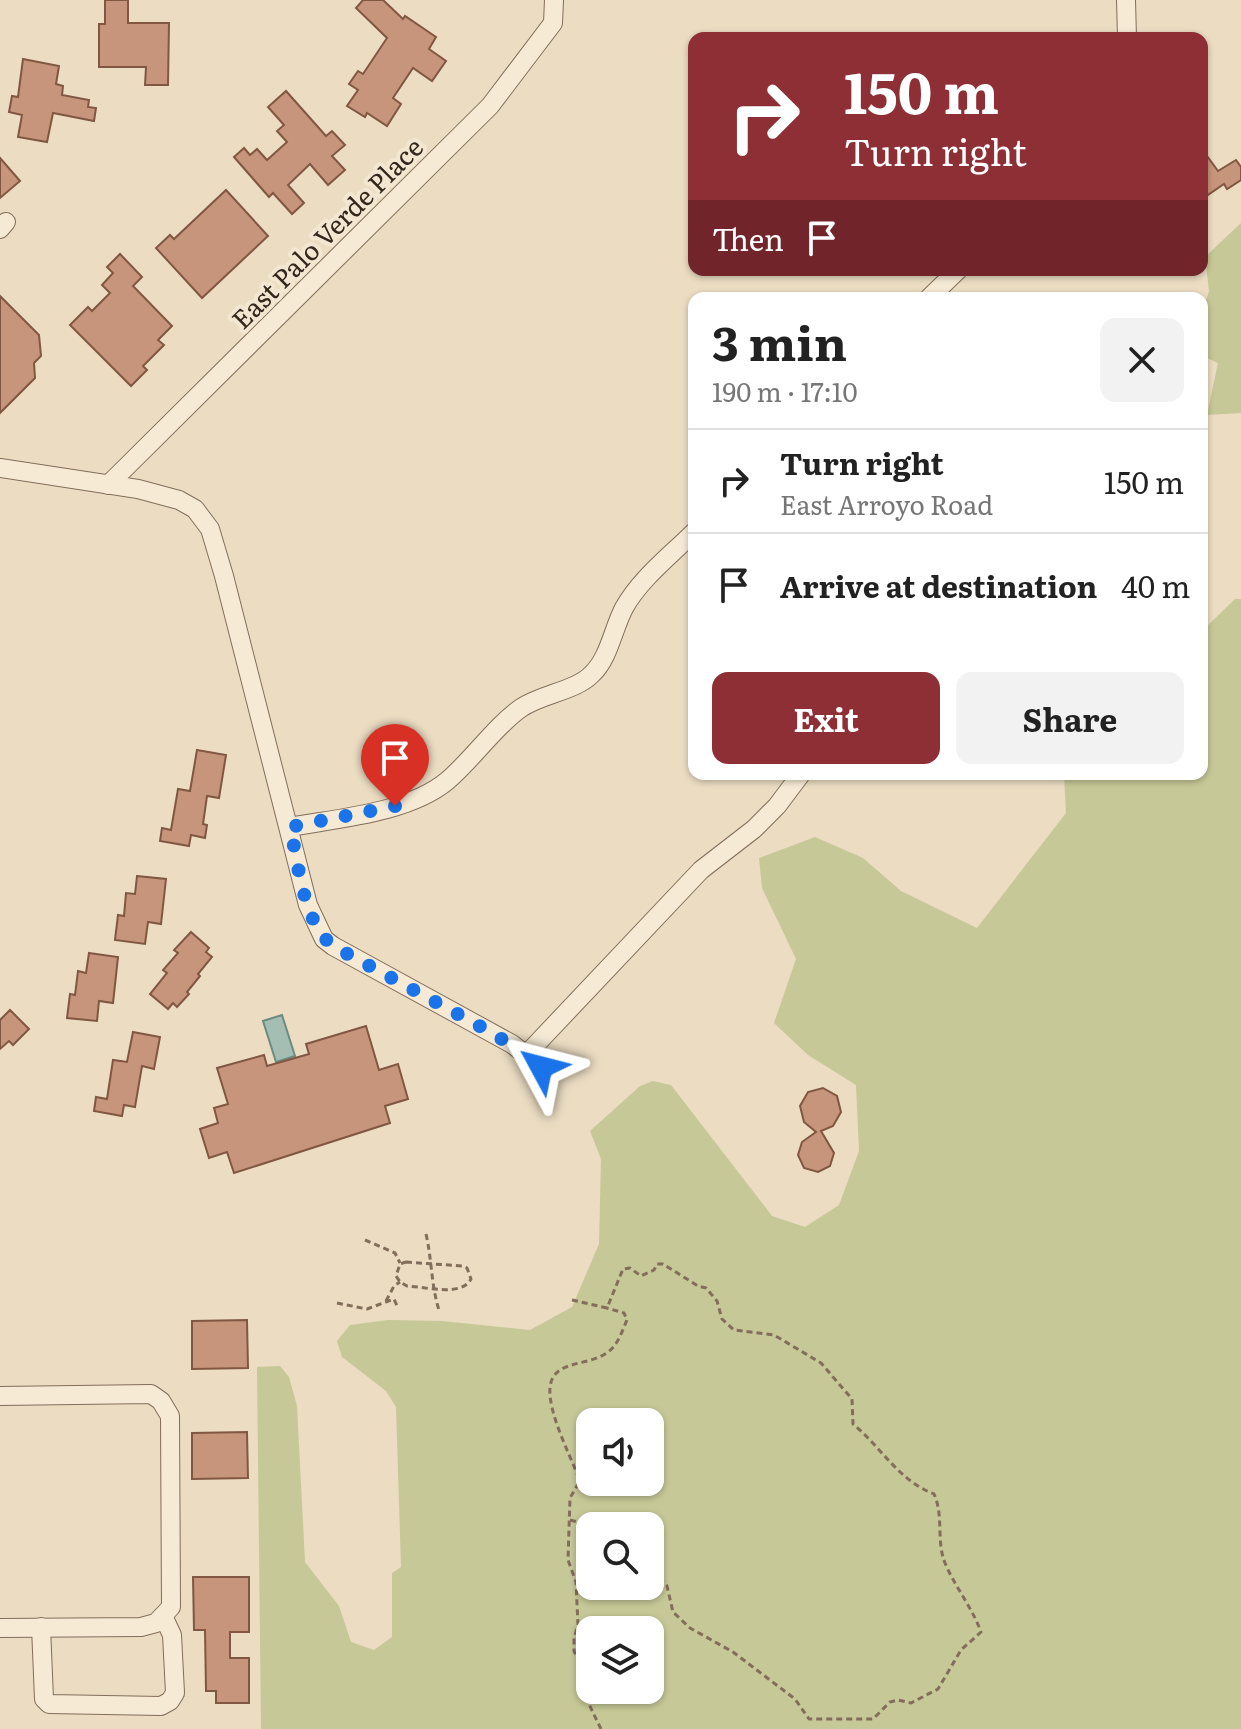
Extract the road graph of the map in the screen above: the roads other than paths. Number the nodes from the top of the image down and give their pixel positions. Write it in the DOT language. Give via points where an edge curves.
graph roads {
  1 [pos="554,0"];
  2 [pos="1126,0"];
  3 [pos="1127,32"];
  4 [pos="952,276"];
  5 [pos="935,292"];
  6 [pos="0,468"];
  7 [pos="108,485"];
  8 [pos="688,538"];
  9 [pos="796,780"];
  10 [pos="290,827"];
  11 [pos="526,1055"];
  12 [pos="541,1067"];
  13 [pos="0,1396"];
  14 [pos="164,1618"];
  15 [pos="41,1627"];
  16 [pos="0,1628"];
  1 -- 7 [label="street, East Palo Verde Place" via="553,23 490,106"];
  2 -- 3 [label="street"];
  4 -- 5 [label="street"];
  6 -- 7 [label="street"];
  7 -- 10 [label="street" via="169,496 195,509 210,529"];
  8 -- 10 [label="street" via="636,589 592,674 517,710 434,791 395,806"];
  9 -- 11 [label="street" via="754,829 701,870"];
  10 -- 11 [label="street" via="308,905 324,939"];
  11 -- 12 [label="street"];
  13 -- 14 [label="street" via="151,1394 161,1401 170,1416 171,1607"];
  14 -- 15 [label="street" via="141,1627"];
  14 -- 15 [label="street" via="172,1635 175,1693 161,1706 49,1704 44,1699"];
  15 -- 16 [label="street"];
}
